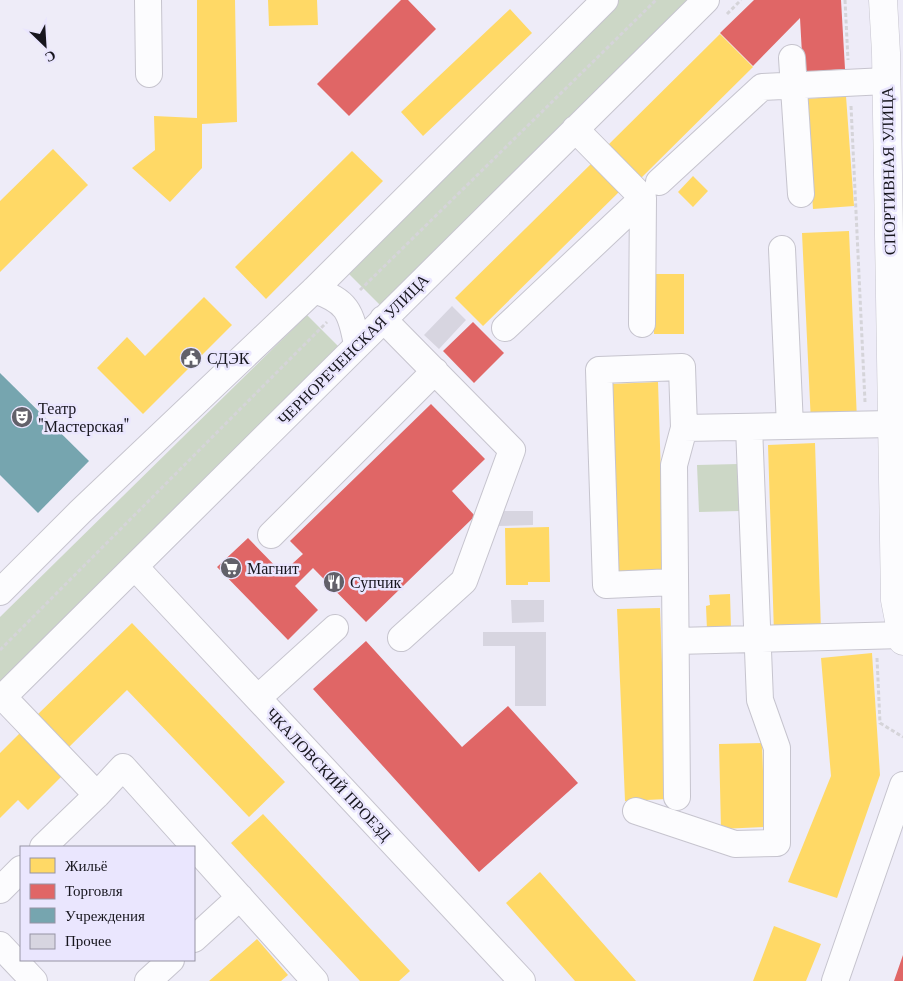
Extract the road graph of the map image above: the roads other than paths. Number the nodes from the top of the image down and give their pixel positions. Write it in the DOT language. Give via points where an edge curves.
graph roads {
  1 [pos="148,0"];
  2 [pos="605,0"];
  3 [pos="706,0"];
  4 [pos="883,0"];
  5 [pos="894,53"];
  6 [pos="792,58"];
  7 [pos="150,74"];
  8 [pos="886,81"];
  9 [pos="794,86"];
  10 [pos="575,129"];
  11 [pos="651,190"];
  12 [pos="801,194"];
  13 [pos="782,249"];
  14 [pos="314,290"];
  15 [pos="383,319"];
  16 [pos="642,324"];
  17 [pos="504,328"];
  18 [pos="357,345"];
  19 [pos="435,371"];
  20 [pos="879,424"];
  21 [pos="790,426"];
  22 [pos="749,427"];
  23 [pos="684,428"];
  24 [pos="271,535"];
  25 [pos="135,567"];
  26 [pos="675,582"];
  27 [pos="0,592"];
  28 [pos="335,628"];
  29 [pos="896,636"];
  30 [pos="401,638"];
  31 [pos="757,639"];
  32 [pos="676,641"];
  33 [pos="1,698"];
  34 [pos="258,698"];
  35 [pos="903,785"];
  36 [pos="97,795"];
  37 [pos="678,797"];
  38 [pos="636,811"];
  39 [pos="894,840"];
  40 [pos="44,846"];
  41 [pos="194,846"];
  42 [pos="195,848"];
  43 [pos="20,870"];
  44 [pos="0,890"];
  45 [pos="240,898"];
  46 [pos="195,938"];
  47 [pos="0,945"];
  48 [pos="170,961"];
  49 [pos="34,981"];
  50 [pos="148,981"];
  51 [pos="315,981"];
  52 [pos="522,981"];
  53 [pos="835,981"];
  1 -- 7 [label="street"];
  2 -- 14 [label="street"];
  3 -- 10 [label="street, ЧЕРНОРЕЧЕНСКАЯ УЛИЦА"];
  4 -- 5 [label="main road, СПОРТИВНАЯ УЛИЦА"];
  5 -- 8 [label="main road, СПОРТИВНАЯ УЛИЦА"];
  6 -- 9 [label="street"];
  8 -- 9 [label="street"];
  8 -- 20 [label="main road, СПОРТИВНАЯ УЛИЦА"];
  9 -- 11 [label="street" via="762,87"];
  9 -- 12 [label="street"];
  10 -- 11 [label="street"];
  10 -- 15 [label="street, ЧЕРНОРЕЧЕНСКАЯ УЛИЦА"];
  11 -- 16 [label="street"];
  11 -- 17 [label="street"];
  13 -- 21 [label="street"];
  14 -- 18 [label="street" via="344,305 353,324"];
  14 -- 27 [label="street"];
  15 -- 18 [label="street, ЧЕРНОРЕЧЕНСКАЯ УЛИЦА"];
  15 -- 19 [label="street"];
  18 -- 25 [label="street, ЧЕРНОРЕЧЕНСКАЯ УЛИЦА"];
  19 -- 24 [label="street"];
  19 -- 30 [label="street" via="512,450 464,581"];
  20 -- 21 [label="street"];
  20 -- 29 [label="main road, СПОРТИВНАЯ УЛИЦА"];
  21 -- 22 [label="street"];
  22 -- 23 [label="street"];
  22 -- 31 [label="street"];
  23 -- 26 [label="street" via="674,465"];
  23 -- 26 [label="street" via="682,367 599,370 606,585"];
  25 -- 33 [label="street, ЧЕРНОРЕЧЕНСКАЯ УЛИЦА"];
  25 -- 34 [label="street, ЧКАЛОВСКИЙ ПРОЕЗД"];
  26 -- 32 [label="street"];
  28 -- 34 [label="street"];
  29 -- 31 [label="street"];
  31 -- 32 [label="street"];
  31 -- 38 [label="street" via="760,700 776,748 777,843 735,844"];
  32 -- 37 [label="street"];
  33 -- 36 [label="street"];
  34 -- 52 [label="street, ЧКАЛОВСКИЙ ПРОЕЗД"];
  35 -- 39 [label="street"];
  36 -- 40 [label="street"];
  36 -- 41 [label="street" via="123,767"];
  39 -- 53 [label="street"];
  42 -- 45 [label="street"];
  43 -- 44 [label="street"];
  45 -- 46 [label="street"];
  45 -- 51 [label="street"];
  47 -- 49 [label="street"];
  48 -- 50 [label="street"];
}
